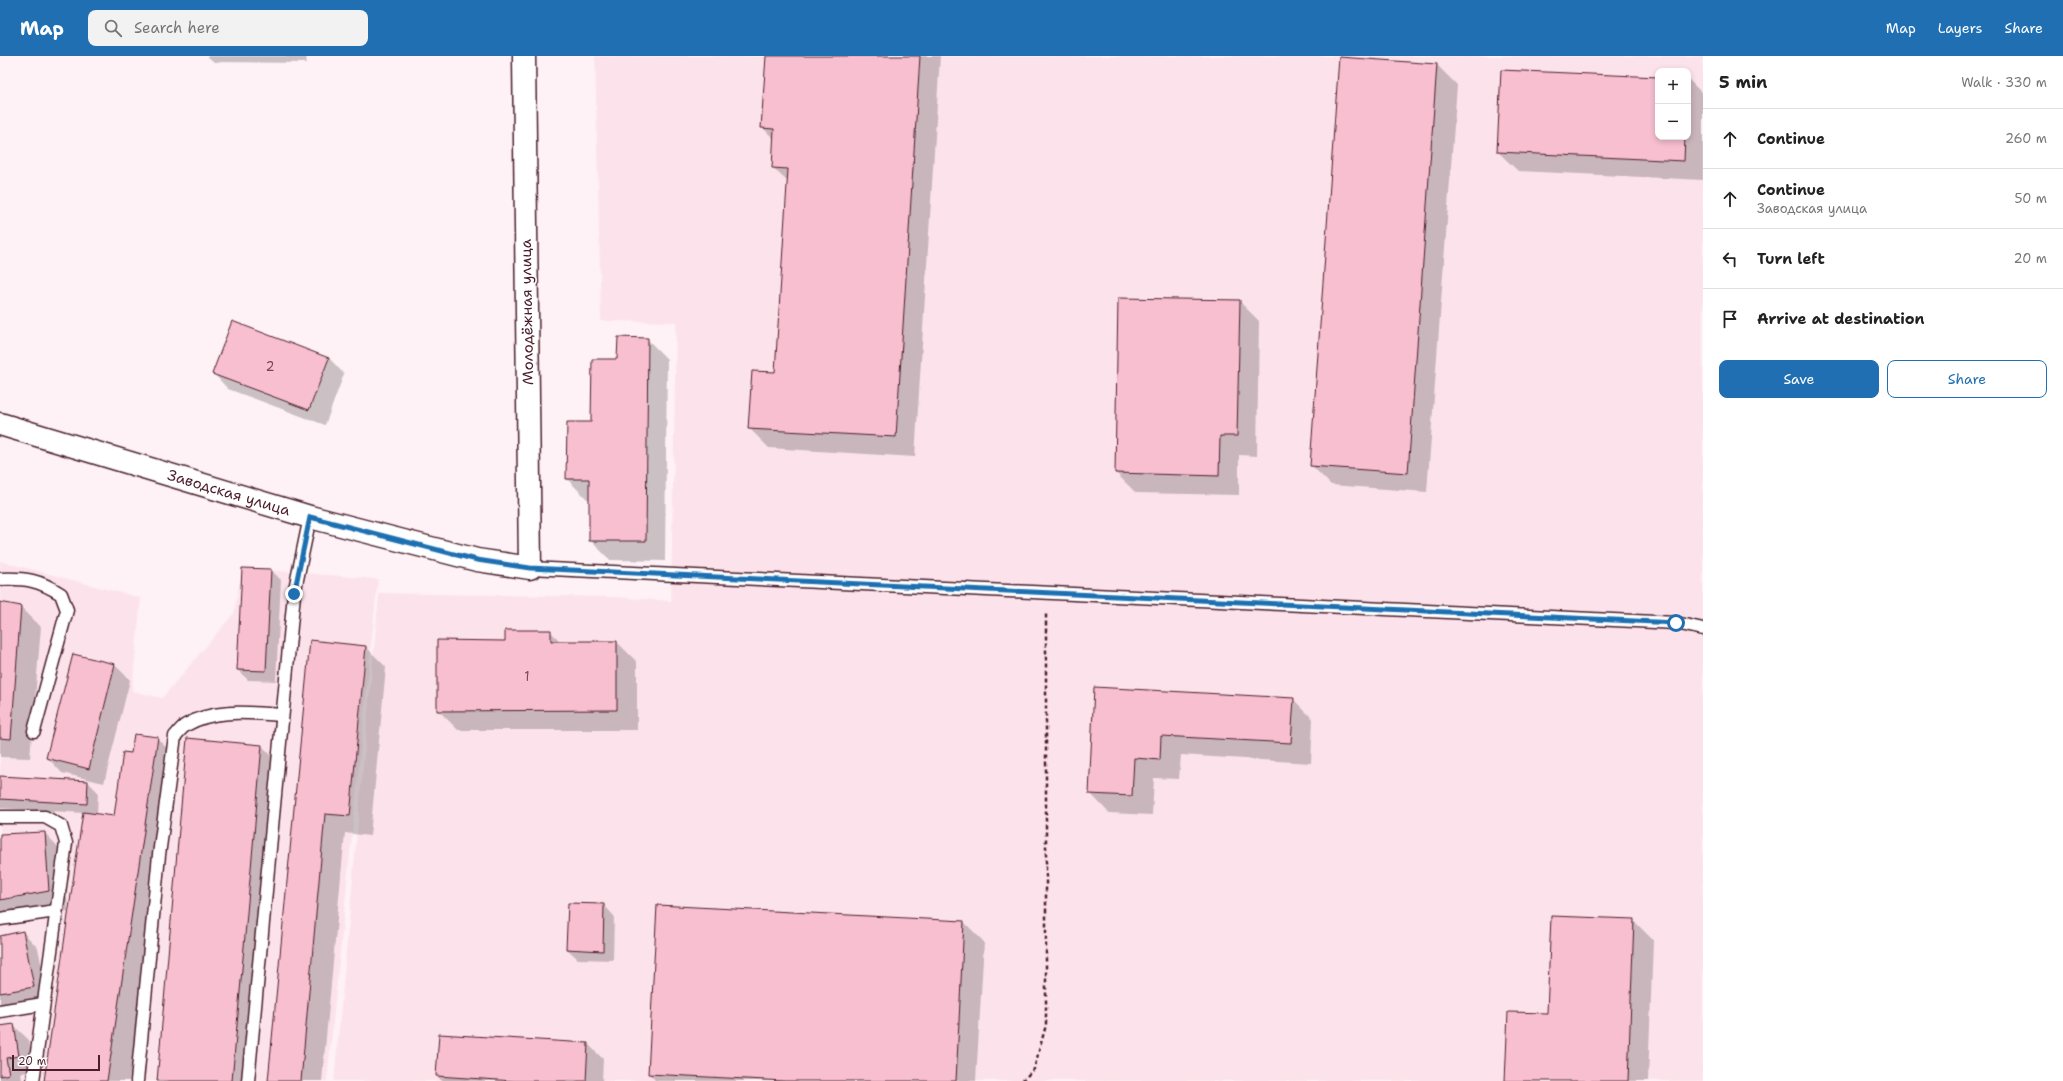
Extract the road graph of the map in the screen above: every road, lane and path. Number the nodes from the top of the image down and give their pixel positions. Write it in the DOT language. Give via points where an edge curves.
graph roads {
  1 [pos="524,56"];
  2 [pos="0,424"];
  3 [pos="310,517"];
  4 [pos="530,568"];
  5 [pos="0,579"];
  6 [pos="1046,593"];
  7 [pos="1703,628"];
  8 [pos="282,715"];
  9 [pos="34,731"];
  10 [pos="0,817"];
  11 [pos="56,910"];
  12 [pos="0,919"];
  13 [pos="44,1004"];
  14 [pos="0,1011"];
  15 [pos="33,1081"];
  16 [pos="137,1081"];
  17 [pos="248,1081"];
  18 [pos="1022,1081"];
  1 -- 4 [label="street, Молодёжная улица"];
  2 -- 3 [label="street, Заводская улица"];
  3 -- 4 [label="street, Заводская улица" via="477,560"];
  3 -- 8 [label="lane" via="294,594"];
  4 -- 6 [label="lane"];
  5 -- 9 [label="lane" via="20,578 45,583 62,594 67,610"];
  6 -- 7 [label="lane" via="1676,623"];
  6 -- 18 [label="path" via="1046,1025 1034,1069"];
  8 -- 16 [label="lane" via="237,713 205,717 184,726 175,736 159,855"];
  8 -- 17 [label="lane"];
  10 -- 11 [label="lane" via="45,817 61,826 66,843"];
  11 -- 12 [label="lane"];
  11 -- 13 [label="lane"];
  13 -- 14 [label="lane"];
  13 -- 15 [label="lane"];
}
